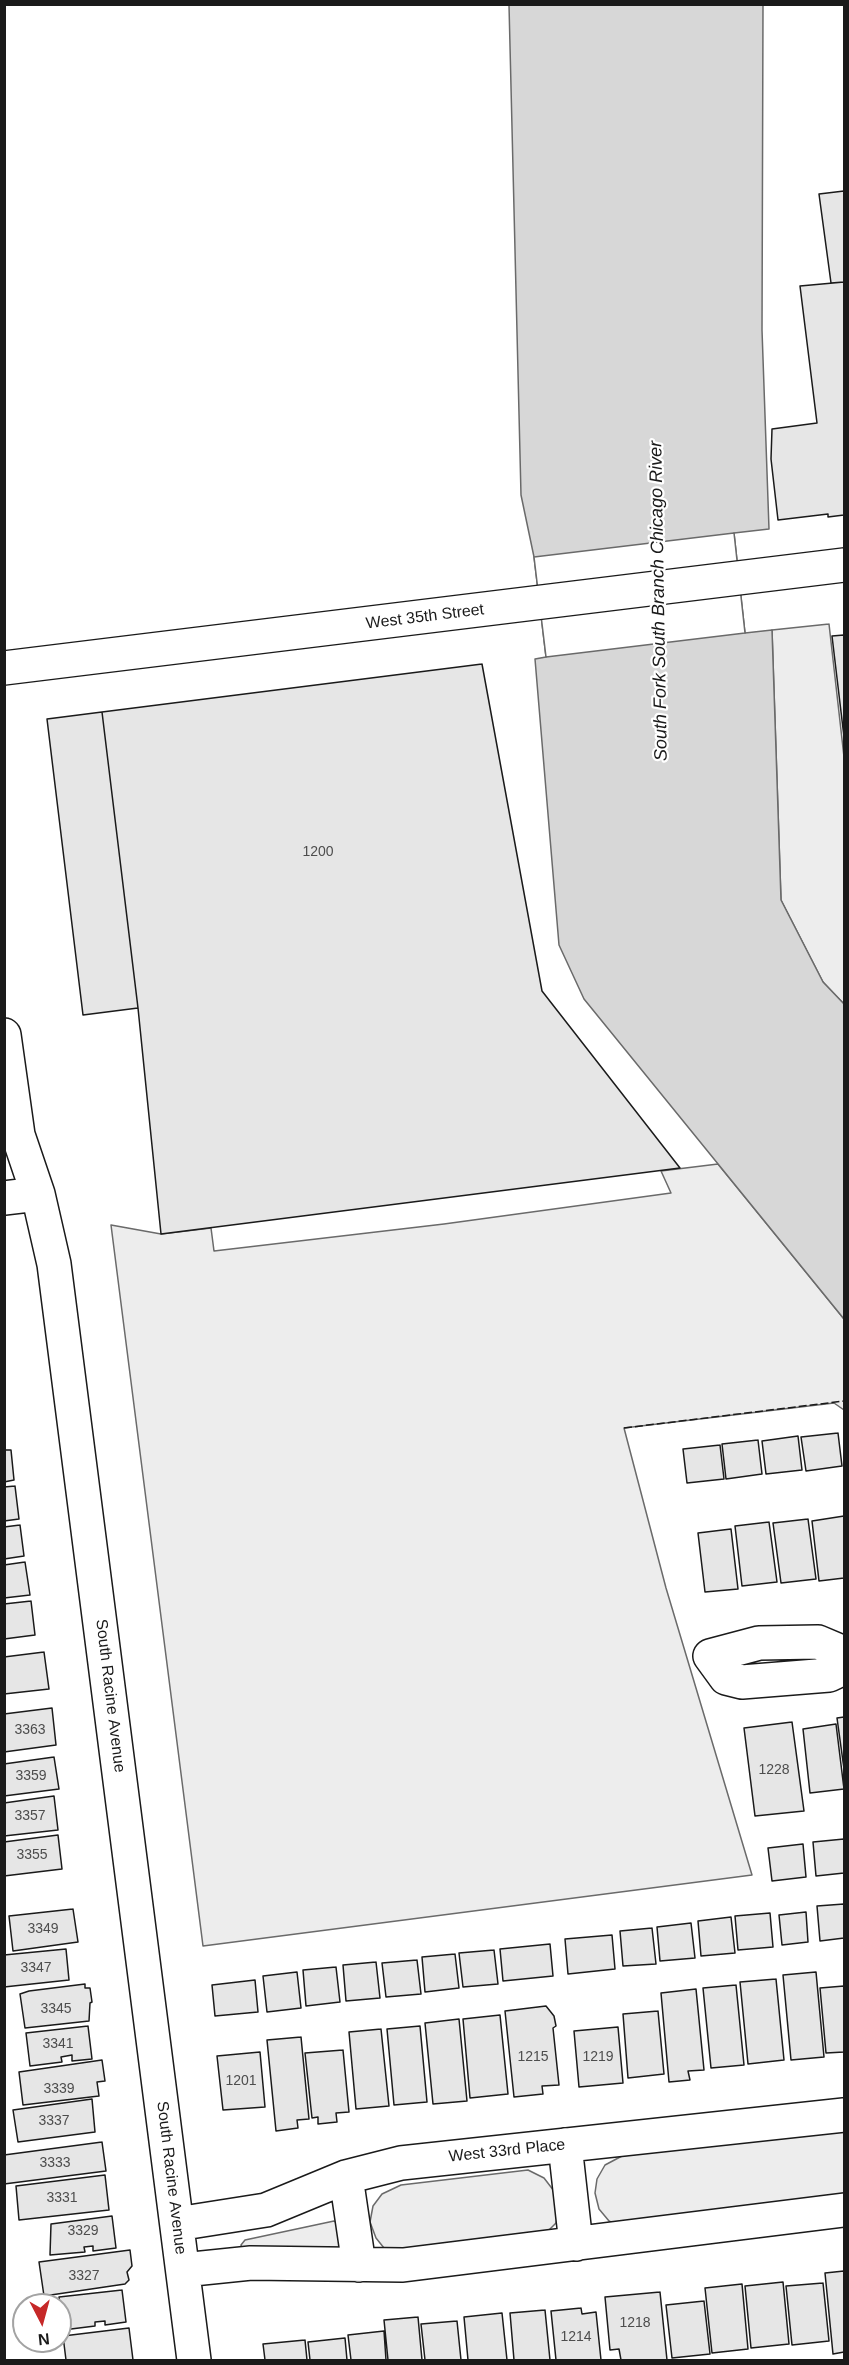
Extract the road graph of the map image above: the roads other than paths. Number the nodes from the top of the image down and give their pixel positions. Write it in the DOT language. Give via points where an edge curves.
graph roads {
  1 [pos="844,565"];
  2 [pos="4,668"];
  3 [pos="4,1035"];
  4 [pos="38,1194"];
  5 [pos="4,1198"];
  6 [pos="844,1653"];
  7 [pos="844,1668"];
  8 [pos="844,2115"];
  9 [pos="565,2145"];
  10 [pos="346,2177"];
  11 [pos="844,2210"];
  12 [pos="177,2224"];
  13 [pos="576,2244"];
  14 [pos="359,2265"];
  15 [pos="183,2270"];
  16 [pos="194,2361"];
  1 -- 2 [label="street, West 35th Street"];
  3 -- 4 [label="street, South Racine Avenue" via="18,1135"];
  4 -- 5 [label="street"];
  4 -- 12 [label="street, South Racine Avenue" via="54,1264"];
  6 -- 7 [label="street" via="818,1642 759,1643 710,1656 726,1677 742,1682 829,1675"];
  8 -- 9 [label="street, West 33rd Place"];
  9 -- 10 [label="street, West 33rd Place" via="401,2163"];
  9 -- 13 [label="street"];
  10 -- 12 [label="street, West 33rd Place" via="266,2210"];
  10 -- 14 [label="street"];
  11 -- 13 [label="street"];
  12 -- 15 [label="street, South Racine Avenue"];
  13 -- 14 [label="street" via="403,2265"];
  14 -- 15 [label="street" via="251,2263"];
  15 -- 16 [label="street, South Racine Avenue"];
}
